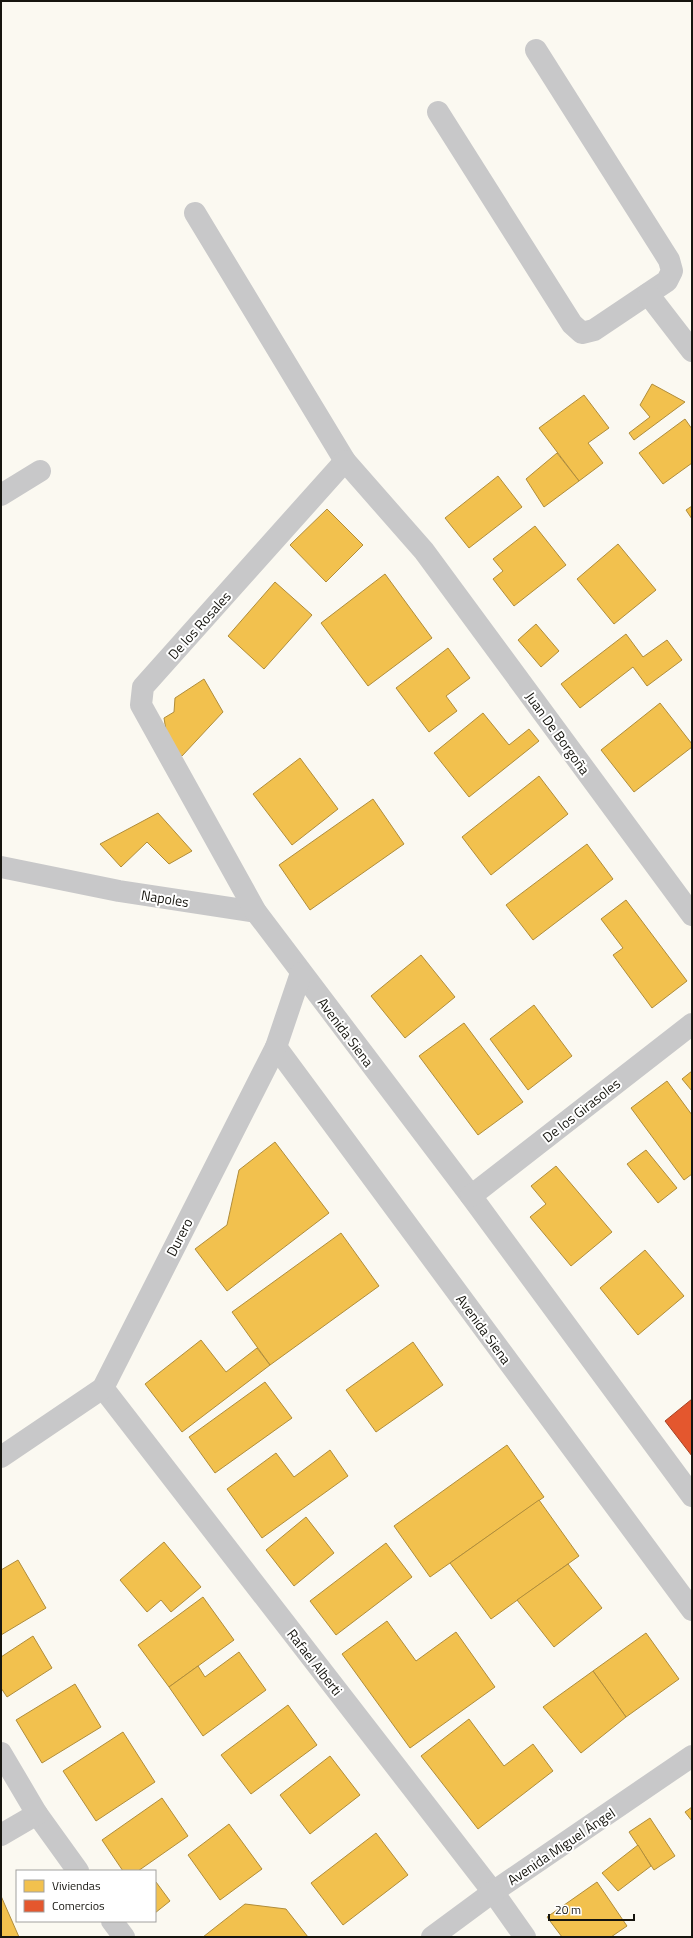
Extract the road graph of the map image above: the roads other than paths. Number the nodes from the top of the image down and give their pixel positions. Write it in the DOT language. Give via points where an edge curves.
graph roads {
  1 [pos="536,50"];
  2 [pos="438,112"];
  3 [pos="195,213"];
  4 [pos="648,294"];
  5 [pos="692,351"];
  6 [pos="345,461"];
  7 [pos="40,471"];
  8 [pos="1,495"];
  9 [pos="1,867"];
  10 [pos="256,912"];
  11 [pos="692,915"];
  12 [pos="301,973"];
  13 [pos="692,1024"];
  14 [pos="276,1047"];
  15 [pos="471,1196"];
  16 [pos="103,1388"];
  17 [pos="1,1457"];
  18 [pos="692,1496"];
  19 [pos="692,1610"];
  20 [pos="1,1753"];
  21 [pos="692,1756"];
  22 [pos="37,1814"];
  23 [pos="1,1835"];
  24 [pos="77,1870"];
  25 [pos="493,1892"];
  26 [pos="113,1922"];
  27 [pos="124,1937"];
  28 [pos="432,1937"];
  29 [pos="525,1937"];
  1 -- 4 [label="street" via="669,260 672,271 667,281"];
  2 -- 4 [label="street" via="572,324 582,332 594,330"];
  3 -- 6 [label="street"];
  4 -- 5 [label="street"];
  6 -- 10 [label="street, De los Rosales" via="143,687 141,705"];
  6 -- 11 [label="street, Juan De Borgoña" via="424,551"];
  7 -- 8 [label="street"];
  9 -- 10 [label="street, Napoles" via="119,891"];
  10 -- 12 [label="street"];
  12 -- 14 [label="street, Durero"];
  12 -- 15 [label="street, Avenida Siena"];
  13 -- 15 [label="street, De los Girasoles"];
  14 -- 16 [label="street, Durero"];
  14 -- 19 [label="street, Avenida Siena"];
  15 -- 18 [label="street, Avenida Siena"];
  16 -- 17 [label="street, Durero"];
  16 -- 25 [label="street, Rafael Alberti"];
  20 -- 22 [label="street"];
  21 -- 25 [label="street, Avenida Miguel Ángel"];
  22 -- 23 [label="street"];
  22 -- 24 [label="street"];
  25 -- 28 [label="street, Avenida Miguel Ángel"];
  25 -- 29 [label="street, Rafael Alberti"];
  26 -- 27 [label="street"];
}
